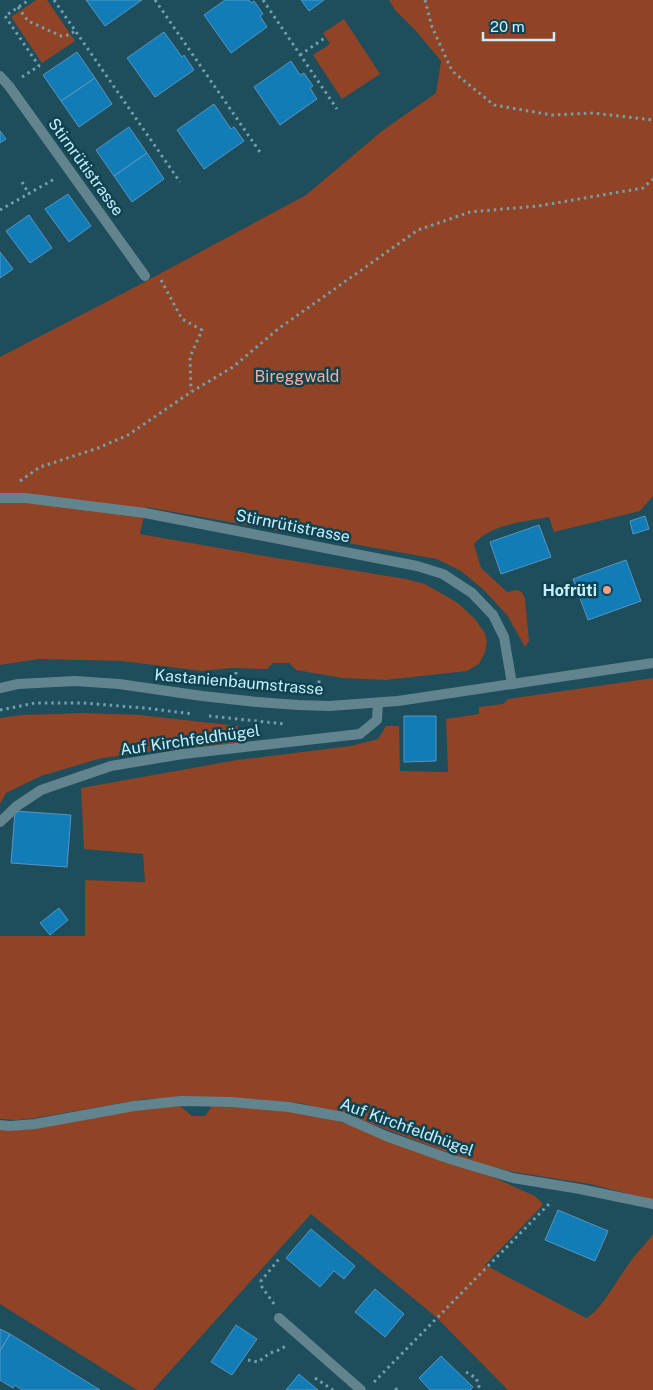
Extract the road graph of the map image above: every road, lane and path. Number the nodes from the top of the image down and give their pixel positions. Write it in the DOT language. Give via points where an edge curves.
graph roads {
  1 [pos="29,0"];
  2 [pos="54,0"];
  3 [pos="155,0"];
  4 [pos="263,0"];
  5 [pos="425,0"];
  6 [pos="18,7"];
  7 [pos="6,16"];
  8 [pos="0,20"];
  9 [pos="76,31"];
  10 [pos="326,37"];
  11 [pos="300,55"];
  12 [pos="0,76"];
  13 [pos="9,86"];
  14 [pos="337,109"];
  15 [pos="653,120"];
  16 [pos="262,155"];
  17 [pos="70,170"];
  18 [pos="653,179"];
  19 [pos="22,182"];
  20 [pos="180,182"];
  21 [pos="29,194"];
  22 [pos="0,210"];
  23 [pos="145,276"];
  24 [pos="190,392"];
  25 [pos="16,484"];
  26 [pos="0,498"];
  27 [pos="653,663"];
  28 [pos="512,684"];
  29 [pos="0,688"];
  30 [pos="378,703"];
  31 [pos="0,710"];
  32 [pos="293,725"];
  33 [pos="0,822"];
  34 [pos="0,1125"];
  35 [pos="555,1185"];
  36 [pos="653,1204"];
  37 [pos="279,1259"];
  38 [pos="279,1318"];
  39 [pos="293,1331"];
  40 [pos="248,1360"];
  41 [pos="466,1372"];
  42 [pos="315,1378"];
  43 [pos="373,1383"];
  44 [pos="333,1390"];
  45 [pos="361,1390"];
  46 [pos="396,1390"];
  47 [pos="401,1390"];
  48 [pos="477,1390"];
  1 -- 6 [label="path"];
  2 -- 9 [label="path"];
  3 -- 16 [label="path"];
  4 -- 11 [label="path"];
  5 -- 15 [label="path" via="432,27 452,71 494,105 552,115 593,114"];
  6 -- 7 [label="path"];
  6 -- 9 [label="path" via="28,21 61,36"];
  7 -- 8 [label="path"];
  7 -- 13 [label="path" via="39,66"];
  9 -- 20 [label="path"];
  10 -- 11 [label="path"];
  11 -- 14 [label="path"];
  12 -- 13 [label="street, Stirnrütistrasse"];
  13 -- 17 [label="street, Stirnrütistrasse"];
  17 -- 21 [label="path"];
  17 -- 23 [label="street, Stirnrütistrasse"];
  18 -- 24 [label="path" via="643,188 538,206 470,212 418,230 278,329 233,367"];
  19 -- 21 [label="path"];
  21 -- 22 [label="path"];
  23 -- 24 [label="path" via="151,286 161,280 182,319 202,330 190,357"];
  24 -- 25 [label="path" via="128,434 98,448 40,467"];
  26 -- 28 [label="street, Stirnrütistrasse" via="25,498 145,513 443,574 472,593 493,615 504,637"];
  27 -- 28 [label="street, Kastanienbaumstrasse"];
  28 -- 30 [label="street, Kastanienbaumstrasse"];
  29 -- 30 [label="street, Kastanienbaumstrasse" via="75,681 298,705"];
  30 -- 33 [label="street, Auf Kirchfeldhügel" via="377,720 360,734 184,754 111,766 41,790"];
  31 -- 32 [label="path" via="35,703 83,703"];
  34 -- 35 [label="street, Auf Kirchfeldhügel" via="35,1124 180,1101 289,1107 343,1118 450,1159 504,1175"];
  35 -- 36 [label="street, Auf Kirchfeldhügel"];
  35 -- 43 [label="path" via="549,1204"];
  37 -- 38 [label="path" via="261,1281 278,1309"];
  38 -- 39 [label="street"];
  39 -- 40 [label="path" via="282,1348 258,1362"];
  39 -- 45 [label="street"];
  41 -- 48 [label="path" via="476,1378"];
  42 -- 44 [label="path"];
  46 -- 47 [label="path"];
}
